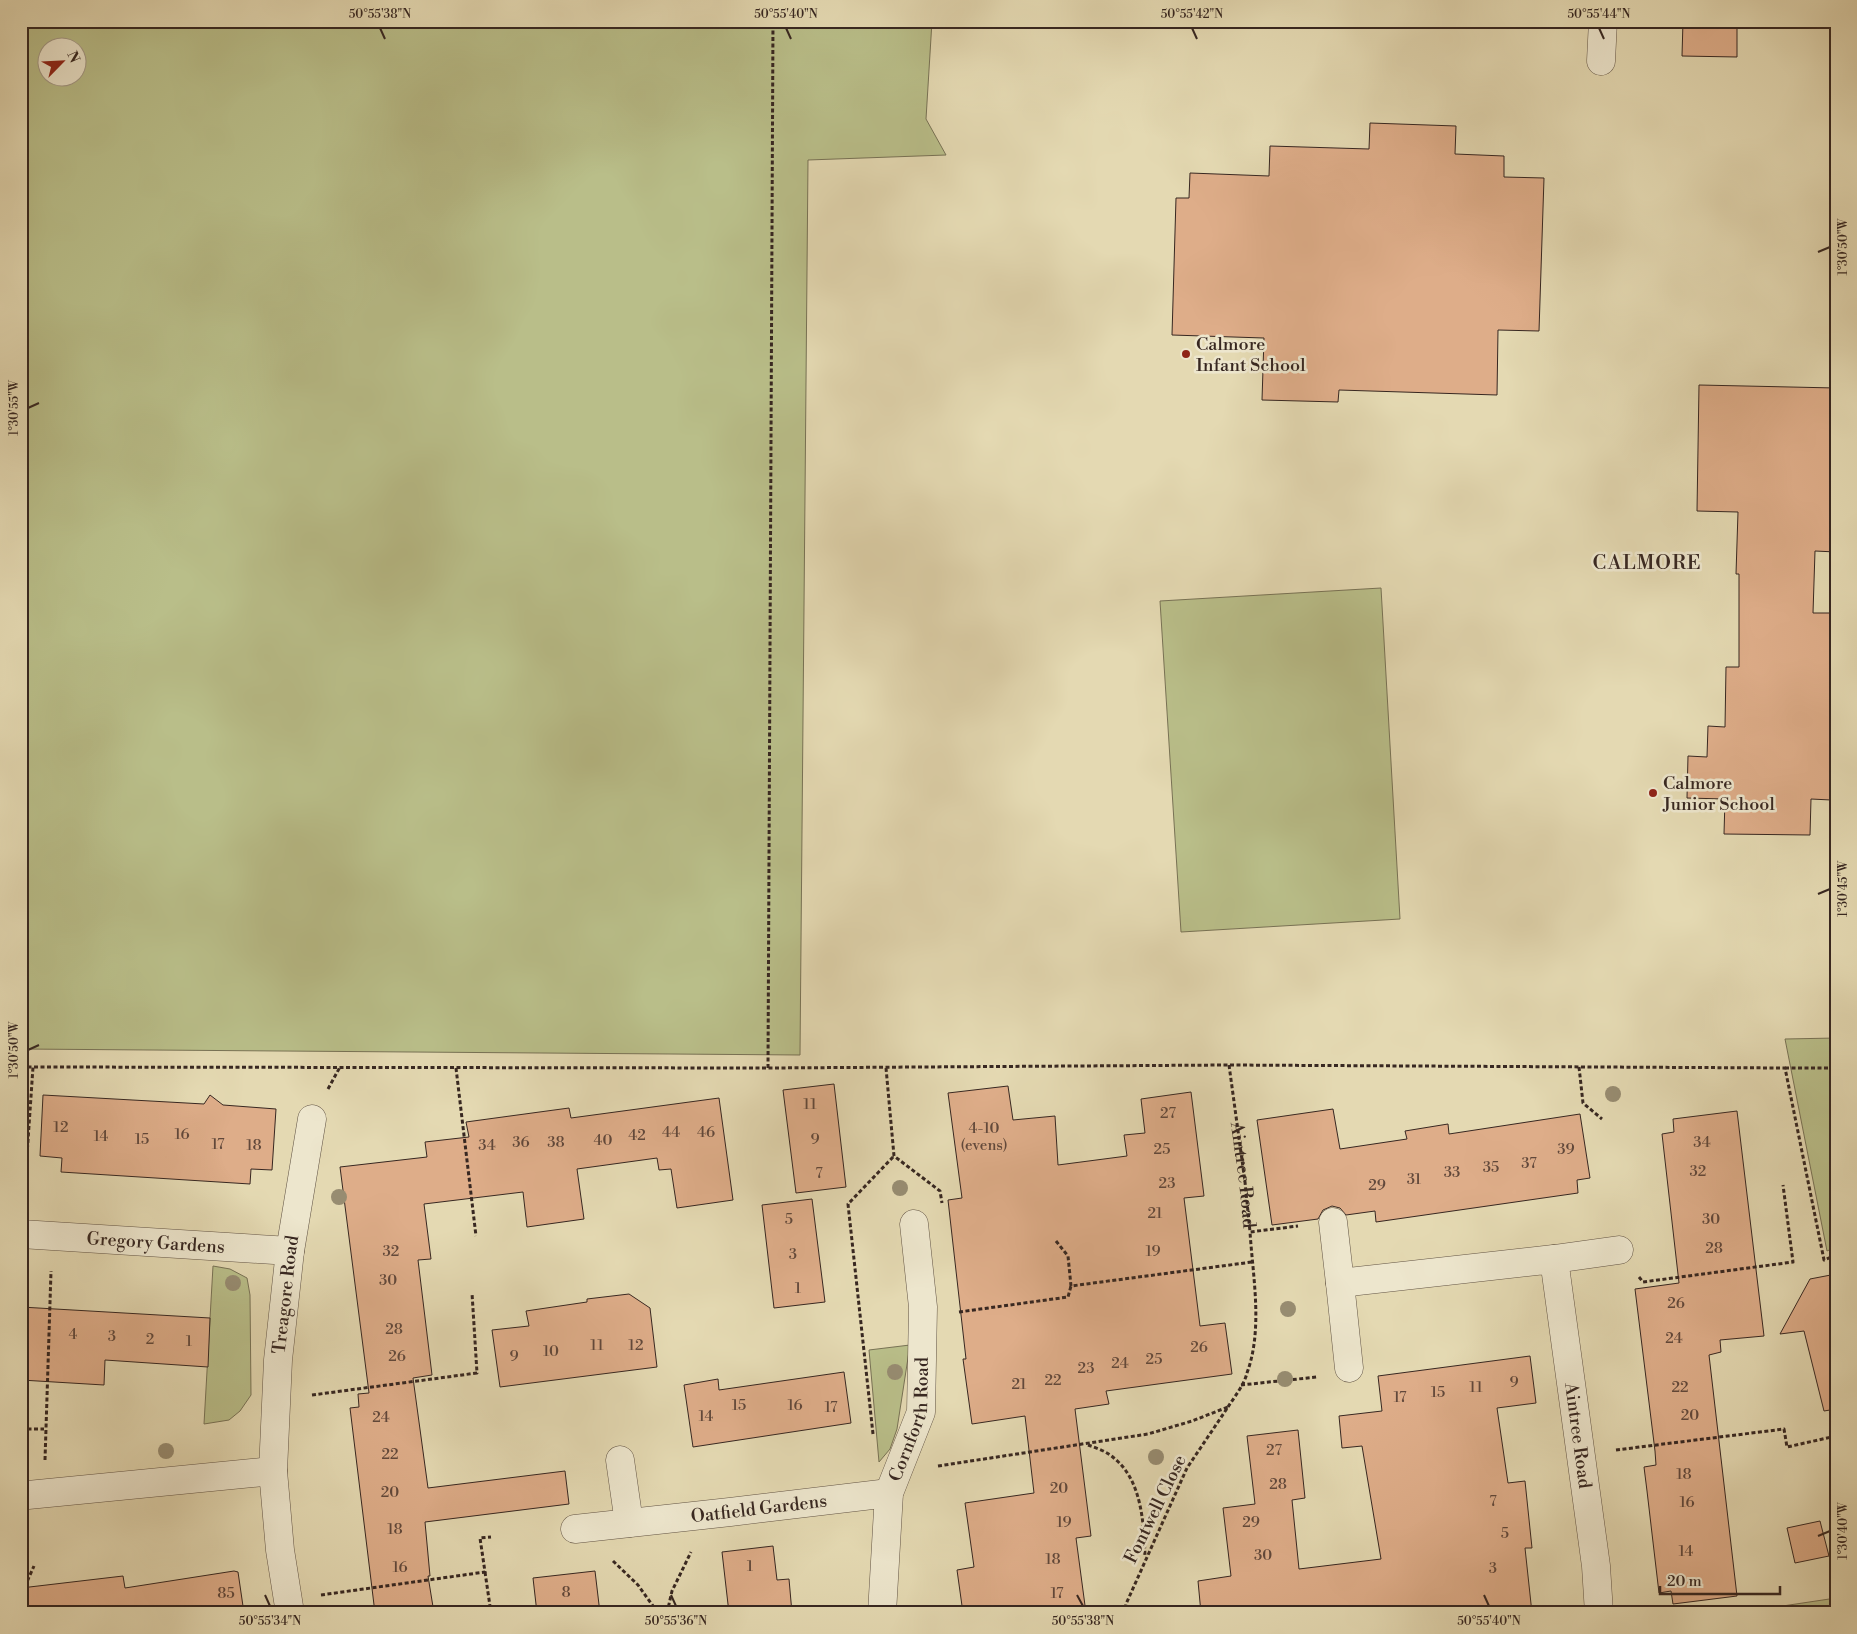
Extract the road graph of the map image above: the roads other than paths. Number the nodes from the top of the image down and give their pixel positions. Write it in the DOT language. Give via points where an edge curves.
graph roads {
  1 [pos="1603,21"];
  2 [pos="1601,62"];
  3 [pos="312,1119"];
  4 [pos="1333,1222"];
  5 [pos="914,1224"];
  6 [pos="21,1234"];
  7 [pos="1619,1250"];
  8 [pos="290,1251"];
  9 [pos="1554,1259"];
  10 [pos="1340,1283"];
  11 [pos="1349,1368"];
  12 [pos="620,1460"];
  13 [pos="273,1471"];
  14 [pos="893,1482"];
  15 [pos="36,1494"];
  16 [pos="629,1523"];
  17 [pos="575,1529"];
  18 [pos="290,1606"];
  19 [pos="882,1613"];
  20 [pos="1599,1613"];
  1 -- 2 [label="street"];
  3 -- 8 [label="street, Treagore Road"];
  4 -- 10 [label="street"];
  5 -- 14 [label="street, Cornforth Road" via="923,1317 921,1412"];
  6 -- 8 [label="street, Gregory Gardens"];
  7 -- 9 [label="street"];
  8 -- 13 [label="street, Treagore Road" via="278,1360"];
  9 -- 10 [label="street"];
  9 -- 20 [label="street, Aintree Road" via="1596,1566"];
  10 -- 11 [label="street"];
  12 -- 16 [label="street"];
  13 -- 15 [label="street"];
  13 -- 18 [label="street, Treagore Road" via="280,1550"];
  14 -- 16 [label="street, Oatfield Gardens"];
  14 -- 19 [label="street, Cornforth Road"];
  16 -- 17 [label="street, Oatfield Gardens"];
}
